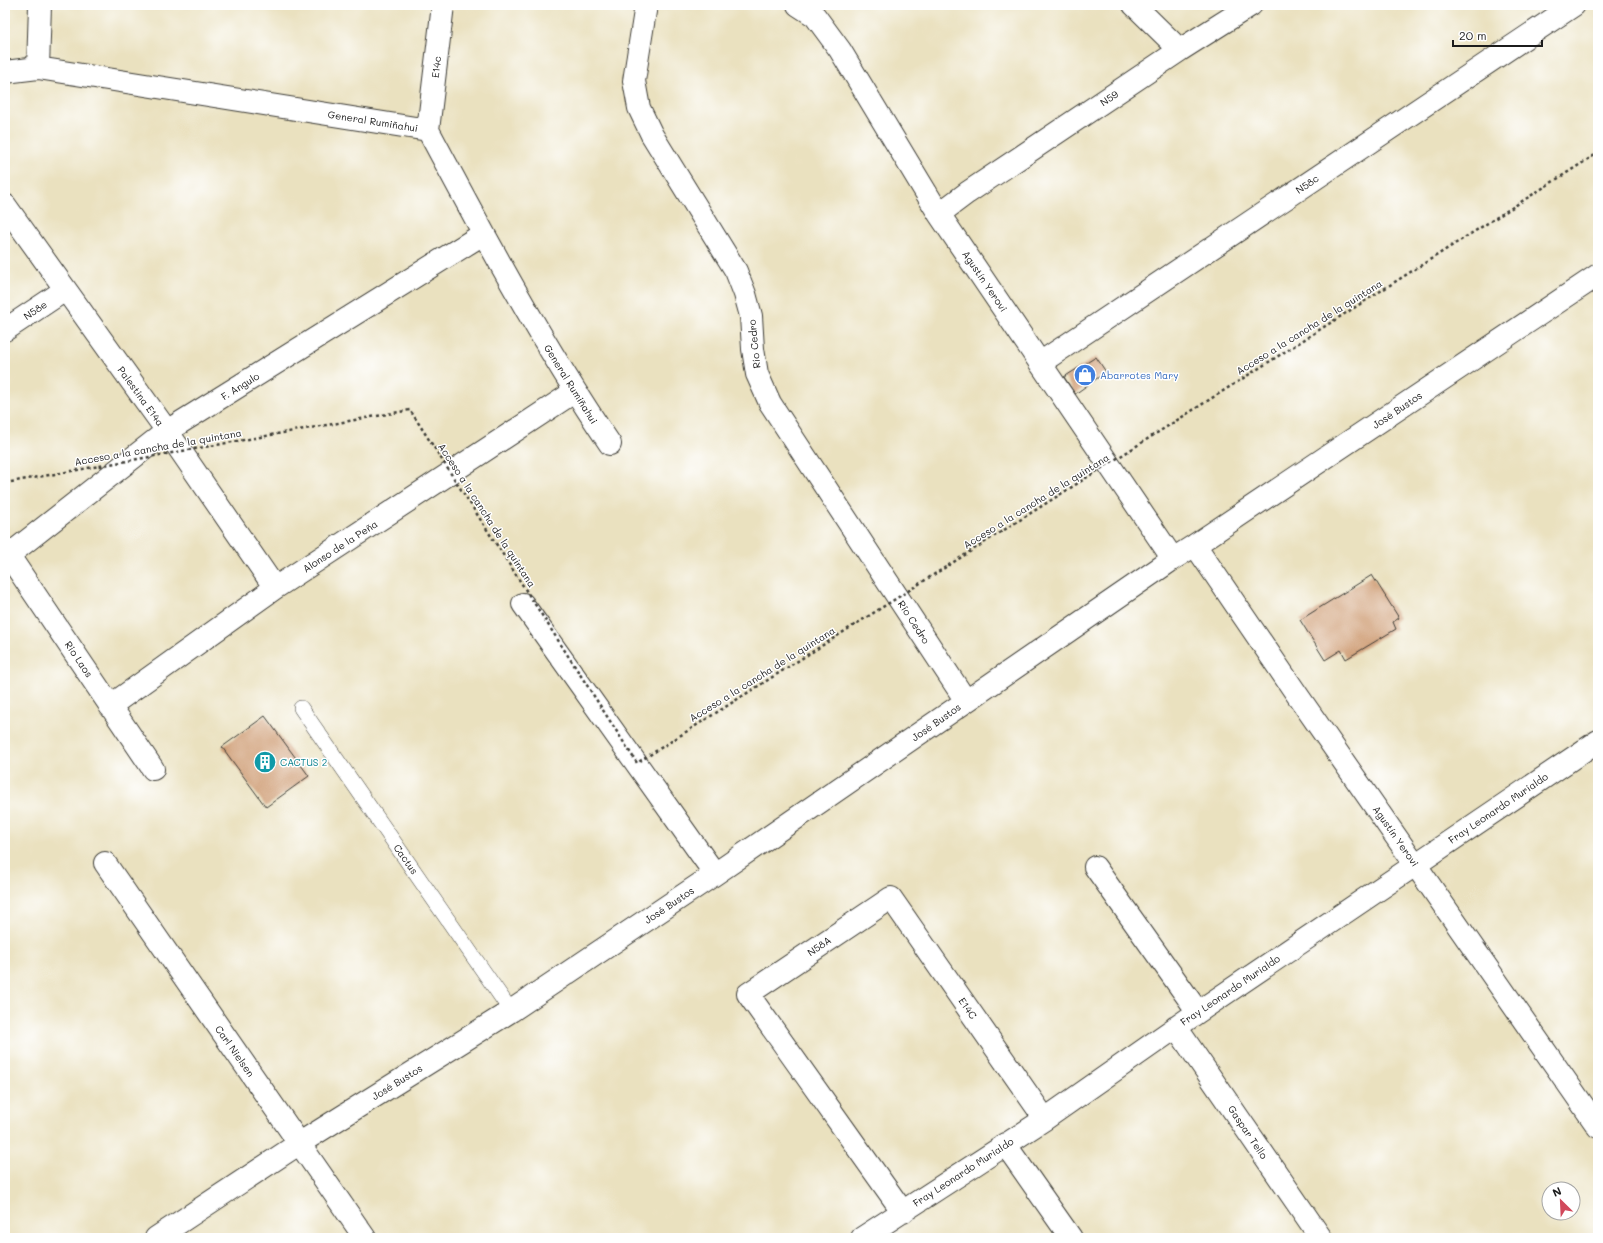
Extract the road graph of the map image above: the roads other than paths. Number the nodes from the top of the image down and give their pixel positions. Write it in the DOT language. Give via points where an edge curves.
graph roads {
  1 [pos="40,5"];
  2 [pos="443,5"];
  3 [pos="646,5"];
  4 [pos="798,5"];
  5 [pos="1134,5"];
  6 [pos="1251,5"];
  7 [pos="1574,5"];
  8 [pos="1180,50"];
  9 [pos="38,68"];
  10 [pos="5,72"];
  11 [pos="428,130"];
  12 [pos="5,205"];
  13 [pos="939,214"];
  14 [pos="483,234"];
  15 [pos="1598,274"];
  16 [pos="64,290"];
  17 [pos="5,330"];
  18 [pos="1040,363"];
  19 [pos="574,392"];
  20 [pos="167,431"];
  21 [pos="610,444"];
  22 [pos="1195,545"];
  23 [pos="7,552"];
  24 [pos="1173,558"];
  25 [pos="275,588"];
  26 [pos="523,604"];
  27 [pos="966,701"];
  28 [pos="110,706"];
  29 [pos="302,708"];
  30 [pos="1598,741"];
  31 [pos="153,769"];
  32 [pos="105,863"];
  33 [pos="1416,863"];
  34 [pos="1095,867"];
  35 [pos="715,874"];
  36 [pos="891,898"];
  37 [pos="511,1011"];
  38 [pos="1198,1012"];
  39 [pos="1176,1027"];
  40 [pos="1044,1118"];
  41 [pos="1598,1127"];
  42 [pos="300,1143"];
  43 [pos="1005,1144"];
  44 [pos="903,1212"];
  45 [pos="876,1234"];
  46 [pos="156,1238"];
  47 [pos="365,1238"];
  48 [pos="1071,1238"];
  49 [pos="1321,1238"];
  1 -- 9 [label="street"];
  2 -- 11 [label="street, E14c"];
  3 -- 27 [label="street, Río Cedro" via="634,81 639,108 652,135 736,271 751,316 757,374 770,403"];
  4 -- 13 [label="street, Agustín Yerovi" via="815,16 840,50"];
  5 -- 8 [label="street"];
  6 -- 8 [label="street, N59"];
  7 -- 18 [label="street, N58c"];
  8 -- 13 [label="street, N59"];
  9 -- 10 [label="street, General Rumiñahui"];
  9 -- 11 [label="street, General Rumiñahui"];
  11 -- 14 [label="street, General Rumiñahui"];
  12 -- 16 [label="street, Palestina E14a"];
  13 -- 18 [label="street, Agustín Yerovi"];
  14 -- 19 [label="street, General Rumiñahui"];
  14 -- 20 [label="street, F. Angulo"];
  15 -- 22 [label="street, José Bustos"];
  16 -- 17 [label="street, N58e"];
  16 -- 20 [label="street, Palestina E14a"];
  18 -- 24 [label="street, Agustín Yerovi"];
  19 -- 21 [label="street, General Rumiñahui"];
  19 -- 25 [label="street, Alonso de la Peña"];
  20 -- 23 [label="street, F. Angulo"];
  20 -- 25 [label="street, Palestina E14a"];
  22 -- 24 [label="street, José Bustos"];
  22 -- 33 [label="street, Agustín Yerovi"];
  23 -- 28 [label="street, Rio Laos"];
  24 -- 27 [label="street, José Bustos"];
  25 -- 28 [label="street, Alonso de la Peña"];
  26 -- 35 [label="street"];
  27 -- 35 [label="street, José Bustos"];
  28 -- 31 [label="street, Rio Laos"];
  29 -- 37 [label="lane, Cactus"];
  30 -- 33 [label="street, Fray Leonardo Murialdo"];
  32 -- 42 [label="street, Carl Nielsen"];
  33 -- 38 [label="street, Fray Leonardo Murialdo"];
  33 -- 41 [label="street, Agustín Yerovi"];
  34 -- 38 [label="street"];
  35 -- 37 [label="street, José Bustos"];
  36 -- 40 [label="street, E14C"];
  36 -- 44 [label="street, N58A" via="748,994"];
  37 -- 42 [label="street, José Bustos"];
  38 -- 39 [label="street, Fray Leonardo Murialdo"];
  39 -- 40 [label="street, Fray Leonardo Murialdo"];
  39 -- 49 [label="street, Gaspar Tello"];
  40 -- 43 [label="street, Fray Leonardo Murialdo"];
  42 -- 46 [label="street, José Bustos"];
  42 -- 47 [label="street, Carl Nielsen"];
  43 -- 44 [label="street, Fray Leonardo Murialdo"];
  43 -- 48 [label="street"];
  44 -- 45 [label="street, Fray Leonardo Murialdo"];
}
